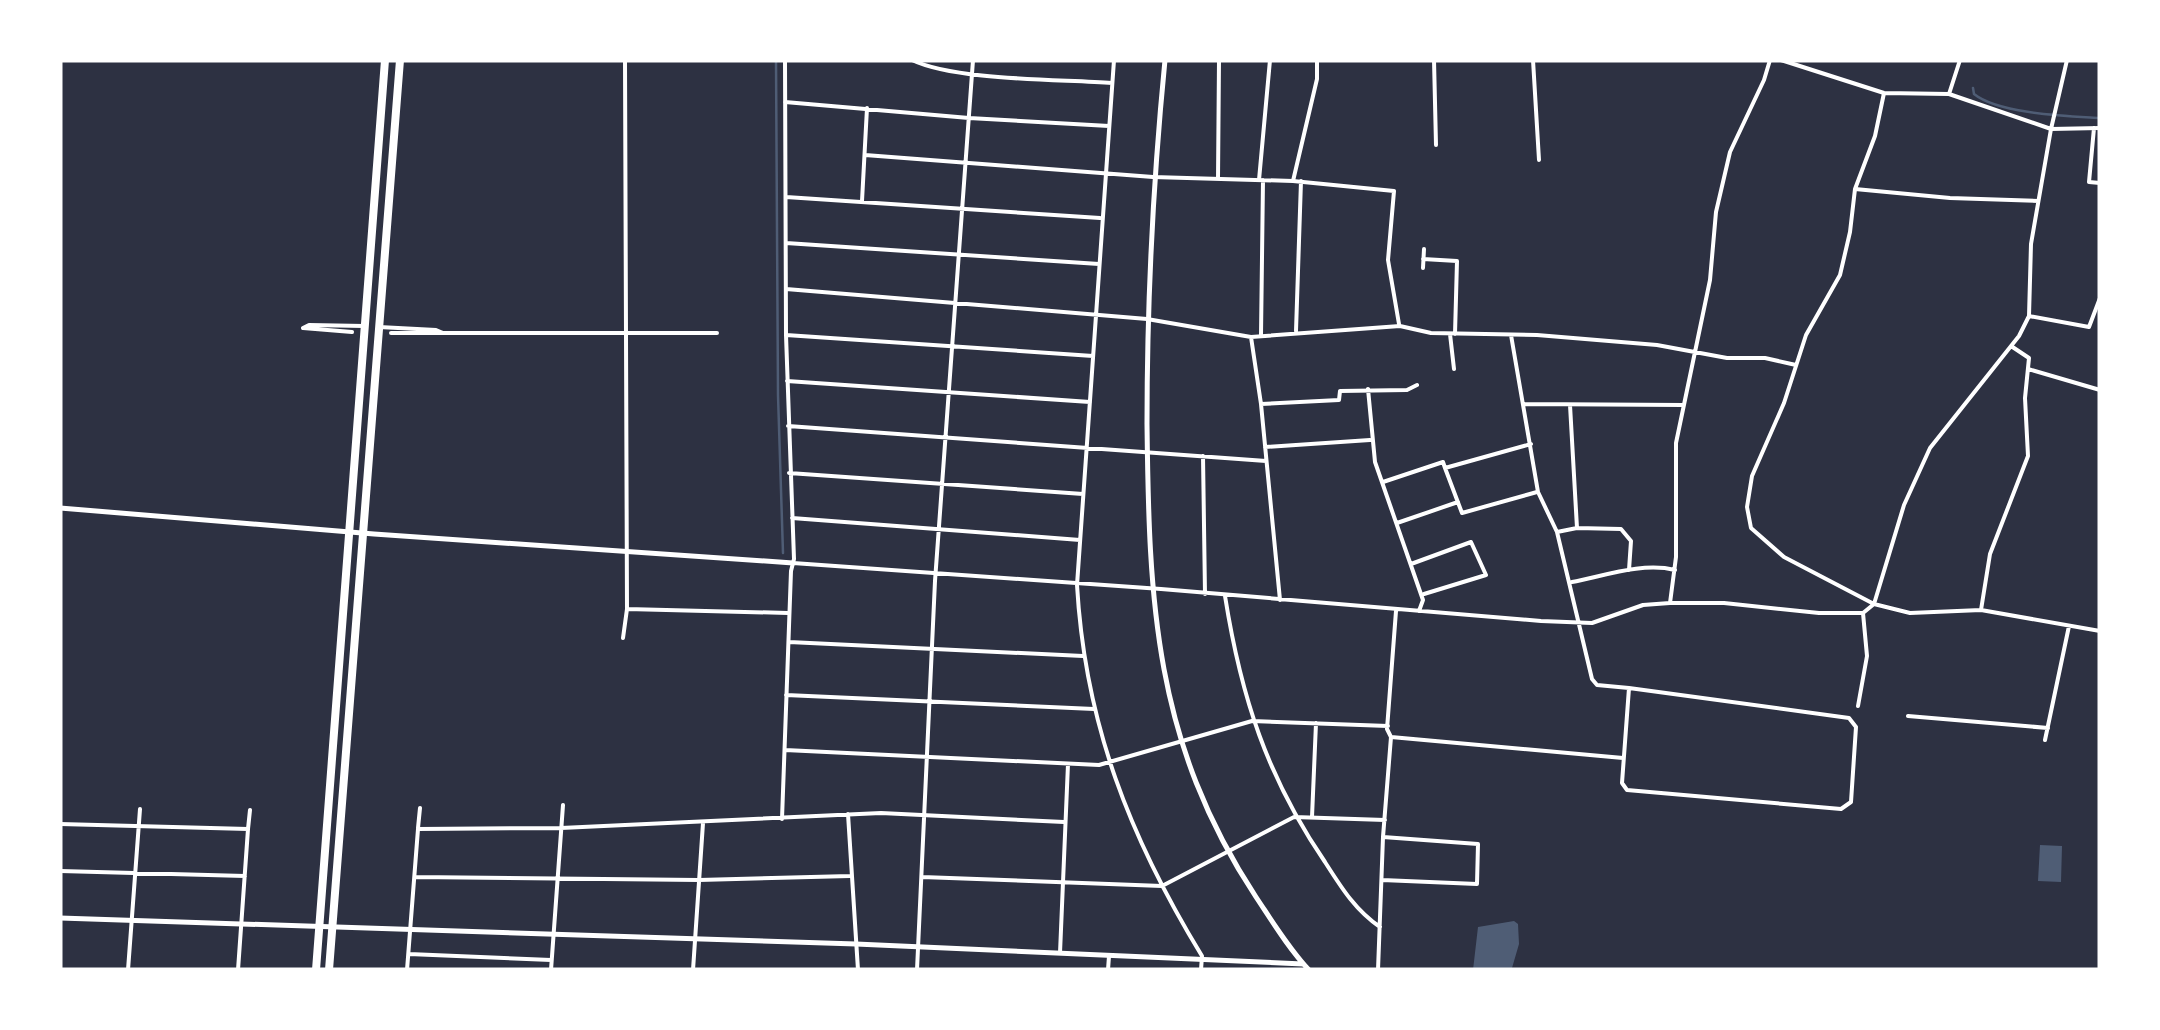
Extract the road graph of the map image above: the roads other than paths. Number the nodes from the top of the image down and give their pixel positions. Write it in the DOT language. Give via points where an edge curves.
graph roads {
  1 [pos="385,60"];
  2 [pos="400,60"];
  3 [pos="625,60"];
  4 [pos="786,60"];
  5 [pos="912,60"];
  6 [pos="973,60"];
  7 [pos="1114,60"];
  8 [pos="1165,60"];
  9 [pos="1219,60"];
  10 [pos="1270,60"];
  11 [pos="1317,60"];
  12 [pos="1434,60"];
  13 [pos="1533,60"];
  14 [pos="1770,60"];
  15 [pos="1781,60"];
  16 [pos="1960,60"];
  17 [pos="2067,60"];
  18 [pos="972,73"];
  19 [pos="1112,82"];
  20 [pos="1884,93"];
  21 [pos="1949,94"];
  22 [pos="786,102"];
  23 [pos="867,108"];
  24 [pos="969,118"];
  25 [pos="1109,126"];
  26 [pos="2097,128"];
  27 [pos="2050,129"];
  28 [pos="1436,145"];
  29 [pos="865,154"];
  30 [pos="1539,160"];
  31 [pos="966,164"];
  32 [pos="1106,174"];
  33 [pos="1153,178"];
  34 [pos="1218,179"];
  35 [pos="1261,180"];
  36 [pos="1293,181"];
  37 [pos="1301,181"];
  38 [pos="2100,183"];
  39 [pos="1855,190"];
  40 [pos="786,197"];
  41 [pos="862,201"];
  42 [pos="2038,201"];
  43 [pos="962,208"];
  44 [pos="1102,218"];
  45 [pos="786,243"];
  46 [pos="1424,250"];
  47 [pos="959,255"];
  48 [pos="1423,259"];
  49 [pos="1100,264"];
  50 [pos="1422,268"];
  51 [pos="786,289"];
  52 [pos="2100,298"];
  53 [pos="955,303"];
  54 [pos="1096,314"];
  55 [pos="2029,316"];
  56 [pos="1147,319"];
  57 [pos="364,326"];
  58 [pos="1400,326"];
  59 [pos="379,327"];
  60 [pos="352,332"];
  61 [pos="625,332"];
  62 [pos="392,333"];
  63 [pos="443,333"];
  64 [pos="717,333"];
  65 [pos="1296,333"];
  66 [pos="1452,334"];
  67 [pos="786,335"];
  68 [pos="1510,335"];
  69 [pos="1261,336"];
  70 [pos="1251,337"];
  71 [pos="952,346"];
  72 [pos="2010,346"];
  73 [pos="1696,353"];
  74 [pos="1093,356"];
  75 [pos="1796,364"];
  76 [pos="1454,369"];
  77 [pos="2028,370"];
  78 [pos="787,380"];
  79 [pos="1417,385"];
  80 [pos="1368,389"];
  81 [pos="2100,390"];
  82 [pos="949,392"];
  83 [pos="1090,402"];
  84 [pos="1261,404"];
  85 [pos="1523,404"];
  86 [pos="1570,405"];
  87 [pos="1684,405"];
  88 [pos="788,426"];
  89 [pos="946,438"];
  90 [pos="1373,440"];
  91 [pos="1530,444"];
  92 [pos="1266,447"];
  93 [pos="1086,448"];
  94 [pos="1148,452"];
  95 [pos="1202,456"];
  96 [pos="1266,461"];
  97 [pos="1445,468"];
  98 [pos="789,473"];
  99 [pos="1382,482"];
  100 [pos="942,485"];
  101 [pos="1538,492"];
  102 [pos="1083,494"];
  103 [pos="1458,502"];
  104 [pos="60,508"];
  105 [pos="792,518"];
  106 [pos="1396,523"];
  107 [pos="1577,528"];
  108 [pos="939,530"];
  109 [pos="348,532"];
  110 [pos="1556,532"];
  111 [pos="364,533"];
  112 [pos="1080,540"];
  113 [pos="625,551"];
  114 [pos="793,563"];
  115 [pos="1410,564"];
  116 [pos="1629,570"];
  117 [pos="1675,570"];
  118 [pos="936,576"];
  119 [pos="1571,582"];
  120 [pos="1077,585"];
  121 [pos="1151,588"];
  122 [pos="1205,594"];
  123 [pos="1422,595"];
  124 [pos="1225,596"];
  125 [pos="1280,600"];
  126 [pos="1670,602"];
  127 [pos="1874,604"];
  128 [pos="627,609"];
  129 [pos="1396,609"];
  130 [pos="1981,610"];
  131 [pos="1419,611"];
  132 [pos="1862,612"];
  133 [pos="790,614"];
  134 [pos="1579,622"];
  135 [pos="2069,626"];
  136 [pos="2100,631"];
  137 [pos="622,638"];
  138 [pos="789,642"];
  139 [pos="932,648"];
  140 [pos="1083,656"];
  141 [pos="1629,688"];
  142 [pos="786,695"];
  143 [pos="929,703"];
  144 [pos="1858,706"];
  145 [pos="1094,709"];
  146 [pos="1908,716"];
  147 [pos="1252,721"];
  148 [pos="1316,723"];
  149 [pos="1388,726"];
  150 [pos="2048,728"];
  151 [pos="1391,737"];
  152 [pos="2046,740"];
  153 [pos="1180,743"];
  154 [pos="785,750"];
  155 [pos="926,757"];
  156 [pos="1623,758"];
  157 [pos="1068,764"];
  158 [pos="1109,764"];
  159 [pos="563,805"];
  160 [pos="420,808"];
  161 [pos="140,809"];
  162 [pos="250,810"];
  163 [pos="848,814"];
  164 [pos="924,815"];
  165 [pos="1294,817"];
  166 [pos="1312,817"];
  167 [pos="782,819"];
  168 [pos="1385,820"];
  169 [pos="1064,822"];
  170 [pos="703,823"];
  171 [pos="60,824"];
  172 [pos="140,827"];
  173 [pos="561,828"];
  174 [pos="248,829"];
  175 [pos="418,829"];
  176 [pos="1383,838"];
  177 [pos="1227,853"];
  178 [pos="60,871"];
  179 [pos="136,874"];
  180 [pos="245,876"];
  181 [pos="850,876"];
  182 [pos="415,877"];
  183 [pos="922,877"];
  184 [pos="557,879"];
  185 [pos="700,880"];
  186 [pos="1381,880"];
  187 [pos="1064,882"];
  188 [pos="1162,886"];
  189 [pos="60,918"];
  190 [pos="133,921"];
  191 [pos="242,925"];
  192 [pos="319,926"];
  193 [pos="333,927"];
  194 [pos="1380,927"];
  195 [pos="410,930"];
  196 [pos="554,934"];
  197 [pos="695,939"];
  198 [pos="856,944"];
  199 [pos="918,946"];
  200 [pos="1060,953"];
  201 [pos="408,954"];
  202 [pos="1109,956"];
  203 [pos="552,960"];
  204 [pos="1202,960"];
  205 [pos="1303,964"];
  206 [pos="128,970"];
  207 [pos="238,970"];
  208 [pos="316,970"];
  209 [pos="329,970"];
  210 [pos="407,970"];
  211 [pos="550,970"];
  212 [pos="693,970"];
  213 [pos="858,970"];
  214 [pos="917,970"];
  215 [pos="1108,970"];
  216 [pos="1202,970"];
  217 [pos="1310,970"];
  218 [pos="1378,970"];
  1 -- 57 [label="highway"];
  2 -- 59 [label="highway"];
  3 -- 61 [label="street"];
  4 -- 22 [label="street"];
  5 -- 18 [label="street"];
  6 -- 18 [label="street"];
  7 -- 19 [label="street"];
  8 -- 33 [label="street"];
  9 -- 34 [label="street"];
  10 -- 35 [label="street"];
  11 -- 36 [label="street"];
  12 -- 28 [label="street"];
  13 -- 30 [label="street"];
  14 -- 73 [label="street" via="1730,152"];
  15 -- 20 [label="street"];
  16 -- 21 [label="street"];
  17 -- 27 [label="street"];
  18 -- 19 [label="street"];
  18 -- 24 [label="street"];
  19 -- 25 [label="street"];
  20 -- 21 [label="street"];
  20 -- 39 [label="street"];
  21 -- 27 [label="street"];
  22 -- 23 [label="street"];
  22 -- 40 [label="street"];
  23 -- 24 [label="street"];
  23 -- 29 [label="street"];
  24 -- 25 [label="street"];
  24 -- 31 [label="street"];
  25 -- 32 [label="street"];
  26 -- 27 [label="street"];
  26 -- 38 [label="street" via="2089,182"];
  27 -- 42 [label="street"];
  29 -- 31 [label="street"];
  29 -- 41 [label="street"];
  31 -- 32 [label="street"];
  31 -- 43 [label="street"];
  32 -- 33 [label="street"];
  32 -- 44 [label="street"];
  33 -- 34 [label="street"];
  33 -- 56 [label="street"];
  34 -- 35 [label="street"];
  35 -- 36 [label="street"];
  35 -- 69 [label="street"];
  36 -- 37 [label="street"];
  37 -- 58 [label="street" via="1394,191 1388,260"];
  37 -- 65 [label="street"];
  39 -- 42 [label="street"];
  39 -- 75 [label="street" via="1840,275"];
  40 -- 41 [label="street"];
  40 -- 45 [label="street"];
  41 -- 43 [label="street"];
  42 -- 55 [label="street"];
  43 -- 44 [label="street"];
  43 -- 47 [label="street"];
  44 -- 49 [label="street"];
  45 -- 47 [label="street"];
  45 -- 51 [label="street"];
  46 -- 48 [label="street"];
  47 -- 49 [label="street"];
  47 -- 53 [label="street"];
  48 -- 50 [label="street"];
  48 -- 66 [label="street" via="1457,261"];
  49 -- 54 [label="street"];
  51 -- 53 [label="street"];
  51 -- 67 [label="street"];
  52 -- 55 [label="street" via="2089,327"];
  53 -- 54 [label="street"];
  53 -- 71 [label="street"];
  54 -- 56 [label="street"];
  54 -- 74 [label="street"];
  55 -- 72 [label="street"];
  56 -- 70 [label="street"];
  56 -- 94 [label="street"];
  57 -- 60 [label="street" via="303,328"];
  57 -- 109 [label="highway"];
  58 -- 65 [label="street"];
  58 -- 66 [label="street"];
  59 -- 63 [label="street"];
  59 -- 111 [label="highway"];
  61 -- 63 [label="street"];
  61 -- 64 [label="street"];
  61 -- 113 [label="street"];
  62 -- 63 [label="street"];
  65 -- 69 [label="street"];
  66 -- 68 [label="street"];
  66 -- 76 [label="street"];
  67 -- 71 [label="street"];
  67 -- 78 [label="street"];
  68 -- 73 [label="street"];
  68 -- 85 [label="street"];
  69 -- 70 [label="street"];
  70 -- 84 [label="street"];
  71 -- 74 [label="street"];
  71 -- 82 [label="street"];
  72 -- 77 [label="street" via="2029,358"];
  72 -- 127 [label="street" via="1930,448 1904,505"];
  73 -- 75 [label="street"];
  73 -- 87 [label="street"];
  74 -- 83 [label="street"];
  75 -- 127 [label="street" via="1752,476 1747,516 1772,549"];
  77 -- 81 [label="street"];
  77 -- 130 [label="street" via="2028,456 1990,554"];
  78 -- 82 [label="street"];
  78 -- 88 [label="street"];
  79 -- 80 [label="street"];
  80 -- 84 [label="street" via="1340,392 1339,400"];
  80 -- 90 [label="street"];
  82 -- 83 [label="street"];
  82 -- 89 [label="street"];
  83 -- 93 [label="street"];
  84 -- 92 [label="street"];
  85 -- 86 [label="street"];
  85 -- 91 [label="street"];
  86 -- 87 [label="street"];
  86 -- 107 [label="street"];
  87 -- 117 [label="street" via="1676,443"];
  88 -- 89 [label="street"];
  88 -- 98 [label="street"];
  89 -- 93 [label="street"];
  89 -- 100 [label="street"];
  90 -- 92 [label="street"];
  90 -- 99 [label="street"];
  91 -- 97 [label="street"];
  91 -- 101 [label="street"];
  92 -- 96 [label="street"];
  93 -- 94 [label="street"];
  93 -- 102 [label="street"];
  94 -- 95 [label="street"];
  94 -- 121 [label="street"];
  95 -- 96 [label="street"];
  95 -- 122 [label="street"];
  96 -- 125 [label="street"];
  97 -- 99 [label="street" via="1443,462"];
  97 -- 103 [label="street"];
  98 -- 100 [label="street"];
  98 -- 105 [label="street"];
  99 -- 106 [label="street"];
  100 -- 102 [label="street"];
  100 -- 108 [label="street"];
  101 -- 103 [label="street" via="1462,514"];
  101 -- 110 [label="street"];
  102 -- 112 [label="street"];
  103 -- 106 [label="street"];
  104 -- 109 [label="street"];
  105 -- 108 [label="street"];
  105 -- 114 [label="street"];
  106 -- 115 [label="street"];
  107 -- 110 [label="street"];
  107 -- 116 [label="street" via="1621,530 1630,541"];
  108 -- 112 [label="street"];
  108 -- 118 [label="street"];
  109 -- 111 [label="street"];
  109 -- 192 [label="highway"];
  110 -- 119 [label="street"];
  111 -- 113 [label="street"];
  111 -- 193 [label="highway"];
  112 -- 120 [label="street"];
  113 -- 114 [label="street"];
  113 -- 128 [label="street"];
  114 -- 118 [label="street"];
  114 -- 133 [label="street"];
  115 -- 123 [label="street"];
  115 -- 123 [label="street" via="1471,542 1486,575"];
  116 -- 117 [label="street"];
  116 -- 119 [label="street"];
  117 -- 126 [label="street"];
  118 -- 120 [label="street"];
  118 -- 139 [label="street"];
  119 -- 134 [label="street"];
  120 -- 121 [label="street"];
  120 -- 140 [label="street"];
  121 -- 122 [label="street"];
  121 -- 153 [label="street"];
  122 -- 124 [label="street"];
  123 -- 131 [label="street"];
  124 -- 125 [label="street"];
  124 -- 147 [label="street"];
  125 -- 129 [label="street"];
  126 -- 132 [label="street"];
  126 -- 134 [label="street"];
  127 -- 130 [label="street" via="1910,613"];
  127 -- 132 [label="street"];
  128 -- 133 [label="street"];
  128 -- 137 [label="street"];
  129 -- 131 [label="street"];
  129 -- 149 [label="street"];
  130 -- 135 [label="street"];
  131 -- 134 [label="street"];
  132 -- 144 [label="street" via="1867,656"];
  133 -- 138 [label="street"];
  134 -- 141 [label="street" via="1592,679"];
  135 -- 136 [label="street"];
  135 -- 150 [label="street"];
  138 -- 139 [label="street"];
  138 -- 142 [label="street"];
  139 -- 140 [label="street"];
  139 -- 143 [label="street"];
  140 -- 145 [label="street"];
  141 -- 156 [label="street"];
  141 -- 156 [label="street" via="1848,718 1856,727 1850,802 1841,809 1627,790"];
  142 -- 143 [label="street"];
  142 -- 154 [label="street"];
  143 -- 145 [label="street"];
  143 -- 155 [label="street"];
  145 -- 158 [label="street"];
  146 -- 150 [label="street"];
  147 -- 148 [label="street"];
  147 -- 153 [label="street"];
  147 -- 165 [label="street"];
  148 -- 149 [label="street"];
  148 -- 166 [label="street"];
  149 -- 151 [label="street"];
  150 -- 152 [label="street"];
  151 -- 156 [label="street"];
  151 -- 168 [label="street"];
  153 -- 158 [label="street"];
  153 -- 177 [label="street"];
  154 -- 155 [label="street"];
  154 -- 167 [label="street"];
  155 -- 157 [label="street"];
  155 -- 164 [label="street"];
  157 -- 158 [label="street"];
  157 -- 169 [label="street"];
  158 -- 188 [label="street"];
  159 -- 173 [label="street"];
  160 -- 175 [label="street"];
  161 -- 172 [label="street"];
  162 -- 174 [label="street"];
  163 -- 164 [label="street"];
  163 -- 167 [label="street"];
  163 -- 181 [label="street"];
  164 -- 169 [label="street"];
  164 -- 183 [label="street"];
  165 -- 166 [label="street"];
  165 -- 177 [label="street"];
  165 -- 194 [label="street" via="1352,903"];
  166 -- 168 [label="street"];
  167 -- 170 [label="street"];
  168 -- 176 [label="street"];
  169 -- 187 [label="street"];
  170 -- 173 [label="street"];
  170 -- 185 [label="street"];
  171 -- 172 [label="street"];
  172 -- 174 [label="street"];
  172 -- 179 [label="street"];
  173 -- 175 [label="street"];
  173 -- 184 [label="street"];
  174 -- 180 [label="street"];
  175 -- 182 [label="street"];
  176 -- 186 [label="street"];
  176 -- 186 [label="street" via="1478,844 1477,884"];
  177 -- 188 [label="street"];
  177 -- 205 [label="street"];
  178 -- 179 [label="street"];
  179 -- 180 [label="street"];
  179 -- 190 [label="street"];
  180 -- 191 [label="street"];
  181 -- 185 [label="street"];
  181 -- 198 [label="street"];
  182 -- 184 [label="street"];
  182 -- 195 [label="street"];
  183 -- 187 [label="street"];
  183 -- 199 [label="street"];
  184 -- 185 [label="street"];
  184 -- 196 [label="street"];
  185 -- 197 [label="street"];
  186 -- 194 [label="street"];
  187 -- 188 [label="street"];
  187 -- 200 [label="street"];
  188 -- 204 [label="street"];
  189 -- 190 [label="street"];
  190 -- 191 [label="street"];
  190 -- 206 [label="street"];
  191 -- 192 [label="street"];
  191 -- 207 [label="street"];
  192 -- 193 [label="street"];
  192 -- 208 [label="highway"];
  193 -- 195 [label="street"];
  193 -- 209 [label="highway"];
  194 -- 218 [label="street"];
  195 -- 196 [label="street"];
  195 -- 201 [label="street"];
  196 -- 197 [label="street"];
  196 -- 203 [label="street"];
  197 -- 198 [label="street"];
  197 -- 212 [label="street"];
  198 -- 199 [label="street"];
  198 -- 213 [label="street"];
  199 -- 200 [label="street"];
  199 -- 214 [label="street"];
  200 -- 202 [label="street"];
  201 -- 203 [label="street"];
  201 -- 210 [label="street"];
  202 -- 204 [label="street"];
  202 -- 215 [label="street"];
  203 -- 211 [label="street"];
  204 -- 205 [label="street"];
  204 -- 216 [label="street"];
  205 -- 217 [label="street"];
}
